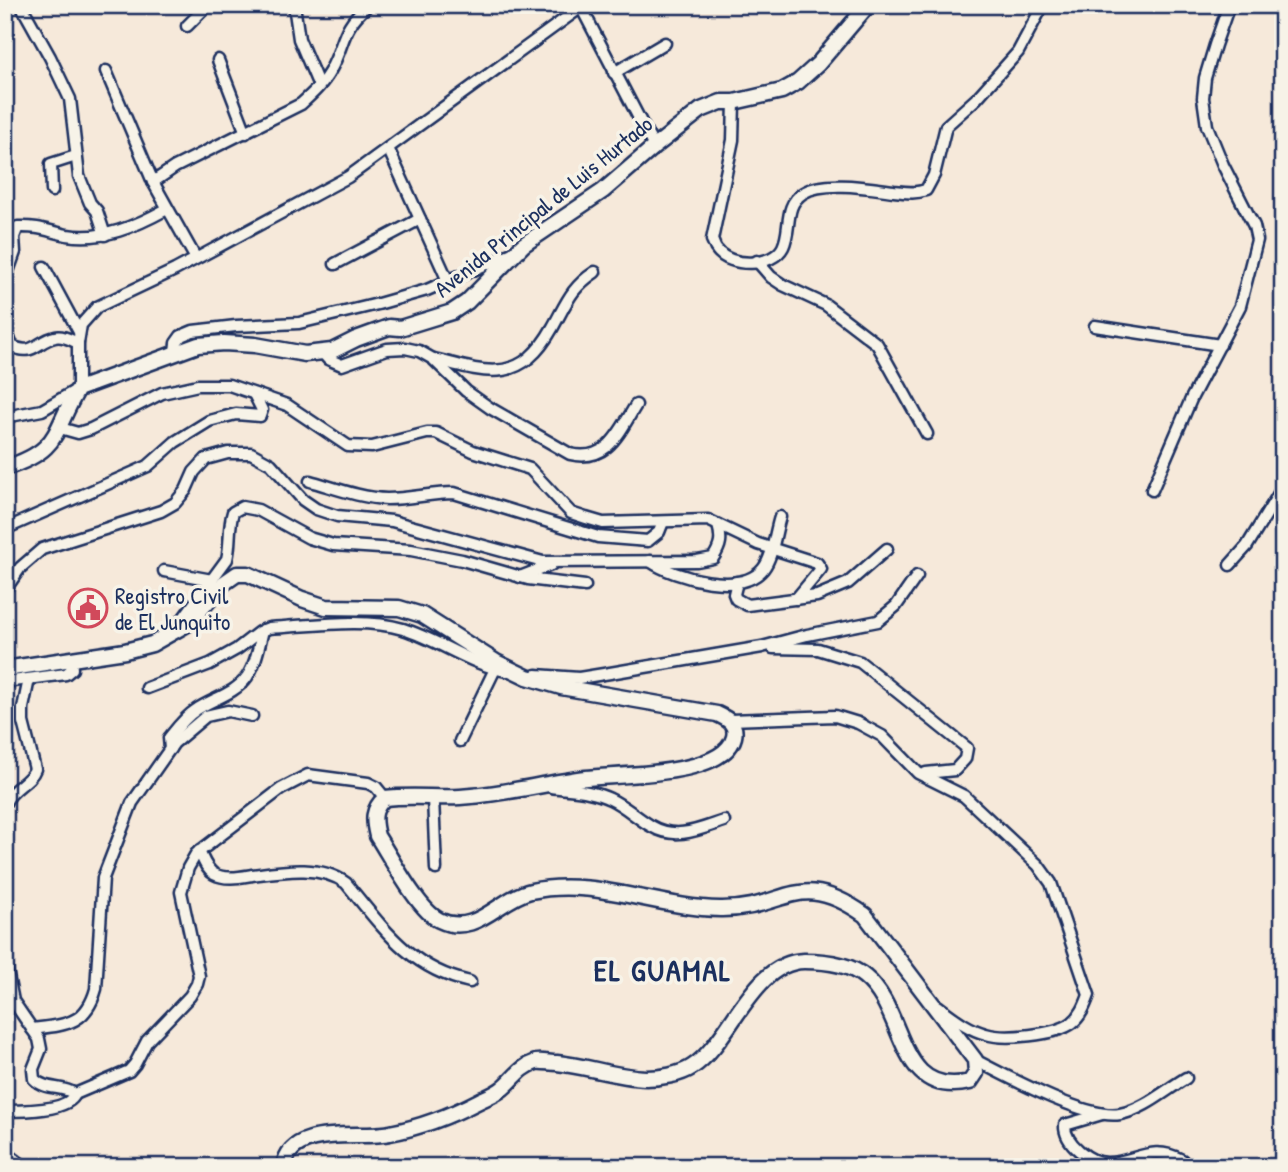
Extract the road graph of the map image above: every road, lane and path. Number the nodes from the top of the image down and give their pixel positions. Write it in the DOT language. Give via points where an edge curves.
graph roads {
  1 [pos="21,5"];
  2 [pos="208,5"];
  3 [pos="294,5"];
  4 [pos="368,5"];
  5 [pos="868,5"];
  6 [pos="1043,5"];
  7 [pos="1229,5"];
  8 [pos="582,6"];
  9 [pos="187,26"];
  10 [pos="665,43"];
  11 [pos="218,60"];
  12 [pos="106,71"];
  13 [pos="614,73"];
  14 [pos="319,86"];
  15 [pos="734,102"];
  16 [pos="246,133"];
  17 [pos="654,147"];
  18 [pos="388,148"];
  19 [pos="76,156"];
  20 [pos="153,182"];
  21 [pos="52,191"];
  22 [pos="167,209"];
  23 [pos="420,219"];
  24 [pos="105,235"];
  25 [pos="517,251"];
  26 [pos="195,257"];
  27 [pos="757,261"];
  28 [pos="335,264"];
  29 [pos="44,267"];
  30 [pos="595,272"];
  31 [pos="5,280"];
  32 [pos="448,281"];
  33 [pos="1095,326"];
  34 [pos="5,327"];
  35 [pos="79,338"];
  36 [pos="1220,345"];
  37 [pos="175,352"];
  38 [pos="322,352"];
  39 [pos="433,359"];
  40 [pos="78,389"];
  41 [pos="254,394"];
  42 [pos="636,405"];
  43 [pos="5,417"];
  44 [pos="60,428"];
  45 [pos="927,434"];
  46 [pos="5,468"];
  47 [pos="310,481"];
  48 [pos="1283,486"];
  49 [pos="1152,490"];
  50 [pos="780,517"];
  51 [pos="663,522"];
  52 [pos="718,525"];
  53 [pos="5,528"];
  54 [pos="771,548"];
  55 [pos="887,549"];
  56 [pos="649,561"];
  57 [pos="558,562"];
  58 [pos="1230,565"];
  59 [pos="164,571"];
  60 [pos="917,576"];
  61 [pos="520,577"];
  62 [pos="212,580"];
  63 [pos="737,582"];
  64 [pos="585,586"];
  65 [pos="5,590"];
  66 [pos="796,599"];
  67 [pos="263,630"];
  68 [pos="170,635"];
  69 [pos="762,648"];
  70 [pos="71,659"];
  71 [pos="5,669"];
  72 [pos="495,669"];
  73 [pos="522,674"];
  74 [pos="29,679"];
  75 [pos="5,682"];
  76 [pos="147,688"];
  77 [pos="252,716"];
  78 [pos="730,720"];
  79 [pos="460,741"];
  80 [pos="170,749"];
  81 [pos="918,773"];
  82 [pos="544,787"];
  83 [pos="385,798"];
  84 [pos="433,798"];
  85 [pos="5,803"];
  86 [pos="724,821"];
  87 [pos="199,851"];
  88 [pos="436,869"];
  89 [pos="5,961"];
  90 [pos="470,982"];
  91 [pos="929,1000"];
  92 [pos="32,1029"];
  93 [pos="975,1060"];
  94 [pos="1186,1078"];
  95 [pos="75,1094"];
  96 [pos="5,1111"];
  97 [pos="1102,1114"];
  98 [pos="5,1153"];
  99 [pos="25,1167"];
  100 [pos="284,1167"];
  101 [pos="1182,1167"];
  1 -- 19 [label="street" via="70,99"];
  2 -- 9 [label="street"];
  3 -- 14 [label="street" via="299,39"];
  4 -- 14 [label="street" via="347,27 331,70"];
  5 -- 15 [label="street, Avenida Principal de Luis Hurtado" via="818,64 790,88"];
  6 -- 27 [label="street" via="1018,52 946,126 926,190 912,193 840,186 807,191 790,209 781,251 771,260"];
  7 -- 36 [label="street" via="1203,98 1207,126 1257,240 1240,306"];
  8 -- 13 [label="street"];
  8 -- 18 [label="street"];
  10 -- 13 [label="street"];
  11 -- 16 [label="street"];
  12 -- 20 [label="street"];
  13 -- 17 [label="street"];
  14 -- 16 [label="street" via="301,104"];
  15 -- 17 [label="street, Avenida Principal de Luis Hurtado" via="701,110"];
  15 -- 27 [label="street" via="733,140 712,240 717,251 730,258"];
  16 -- 20 [label="street"];
  17 -- 25 [label="street, Avenida Principal de Luis Hurtado" via="603,191"];
  18 -- 23 [label="street"];
  18 -- 26 [label="street" via="348,177"];
  19 -- 21 [label="street" via="51,164"];
  19 -- 24 [label="street" via="79,176"];
  20 -- 22 [label="street"];
  22 -- 24 [label="street"];
  22 -- 26 [label="street"];
  23 -- 28 [label="street"];
  23 -- 32 [label="street"];
  24 -- 31 [label="street" via="18,227"];
  25 -- 32 [label="street"];
  25 -- 38 [label="street, Avenida Principal de Luis Hurtado" via="452,312 400,328 389,327"];
  26 -- 35 [label="street" via="97,307 81,325"];
  27 -- 45 [label="street" via="783,285 826,305 877,344"];
  29 -- 35 [label="street"];
  30 -- 39 [label="street" via="579,283 547,336 520,366 474,370"];
  32 -- 37 [label="street" via="299,323 193,331 181,336"];
  33 -- 36 [label="street"];
  34 -- 35 [label="street" via="12,346 21,351 54,337"];
  35 -- 40 [label="street"];
  36 -- 49 [label="street"];
  37 -- 38 [label="street, Avenida Principal de Luis Hurtado" via="224,343 305,354"];
  37 -- 40 [label="street, Avenida Principal de Luis Hurtado"];
  38 -- 39 [label="street" via="342,365 387,349 419,351"];
  39 -- 42 [label="street" via="490,408 582,457 610,447"];
  40 -- 43 [label="street" via="43,410"];
  40 -- 44 [label="street"];
  41 -- 44 [label="street" via="229,385 198,384 162,393 91,429 78,433"];
  41 -- 51 [label="street" via="287,405 348,446 372,447 436,433 473,451 530,469 571,513 603,523"];
  41 -- 53 [label="street" via="262,410 260,416 236,414 209,421 148,466"];
  44 -- 46 [label="street" via="50,445"];
  47 -- 51 [label="street" via="385,499 454,493 598,537 648,541"];
  48 -- 58 [label="street" via="1247,546"];
  50 -- 54 [label="street"];
  51 -- 52 [label="street" via="699,520"];
  52 -- 54 [label="street"];
  52 -- 56 [label="street" via="722,537 713,558"];
  54 -- 63 [label="street" via="766,566 755,577"];
  54 -- 66 [label="street" via="817,563 821,569"];
  55 -- 66 [label="street" via="848,583"];
  56 -- 57 [label="street"];
  56 -- 63 [label="street" via="680,576"];
  57 -- 61 [label="street"];
  57 -- 65 [label="street" via="543,562 392,522 337,516 303,500 271,464 251,453 228,453 206,459 175,503 161,511 42,549 20,568"];
  59 -- 62 [label="street"];
  60 -- 69 [label="street" via="896,606 878,621"];
  61 -- 62 [label="street" via="411,550 333,545 242,507 233,512 227,559"];
  61 -- 64 [label="street"];
  62 -- 68 [label="street"];
  63 -- 66 [label="street" via="736,599 747,605"];
  67 -- 72 [label="street" via="363,623 393,626"];
  67 -- 76 [label="street" via="210,664"];
  67 -- 80 [label="street" via="246,679 183,721 169,738"];
  68 -- 70 [label="street" via="152,644"];
  68 -- 73 [label="street" via="189,623 224,583 237,574 248,574 326,607 398,608 422,615"];
  69 -- 73 [label="street" via="579,678"];
  69 -- 81 [label="street" via="818,649 860,662 967,748 965,760 955,770"];
  70 -- 71 [label="street"];
  70 -- 74 [label="street" via="72,669 66,674"];
  72 -- 73 [label="street"];
  72 -- 79 [label="street"];
  73 -- 78 [label="street" via="561,687"];
  74 -- 75 [label="street"];
  74 -- 85 [label="street" via="23,722 35,769"];
  77 -- 80 [label="street" via="228,711 206,716"];
  78 -- 81 [label="street" via="835,716 882,736"];
  78 -- 82 [label="street" via="735,730 733,741 724,754 709,761 653,775 586,778"];
  80 -- 92 [label="street" via="131,803 103,878 91,1006 82,1016 58,1026"];
  81 -- 91 [label="street" via="964,796 1038,865 1051,883 1088,995 1083,1012 1071,1024 1054,1031 1000,1038 965,1026"];
  82 -- 84 [label="street"];
  82 -- 86 [label="street" via="586,791 610,799 653,828 667,832 686,834"];
  83 -- 84 [label="street"];
  83 -- 87 [label="street" via="368,783 308,775 281,789"];
  83 -- 91 [label="street" via="374,812 377,836 424,909 438,920 468,924 528,891 554,888 720,909 746,907 805,890 845,901 865,915"];
  84 -- 88 [label="street"];
  87 -- 90 [label="street" via="206,866 225,877 322,871 336,876 405,951 423,964"];
  87 -- 95 [label="street" via="181,892 197,984 147,1041 129,1071"];
  89 -- 92 [label="street" via="13,1001"];
  91 -- 93 [label="street"];
  92 -- 95 [label="street" via="41,1049 34,1079 41,1086"];
  93 -- 97 [label="street" via="1036,1091"];
  93 -- 100 [label="street" via="976,1073 970,1082 954,1086 933,1081 919,1071 902,1043 888,1004 863,975 846,966 803,961 780,967 760,984 691,1068 645,1078 537,1062 519,1070 502,1089 432,1123 387,1134 301,1141 294,1145"];
  94 -- 97 [label="street" via="1134,1110"];
  95 -- 96 [label="street" via="69,1103 34,1111"];
  97 -- 101 [label="street" via="1065,1125 1073,1145 1093,1160 1107,1163 1156,1152 1182,1160"];
  98 -- 99 [label="street"];
}
